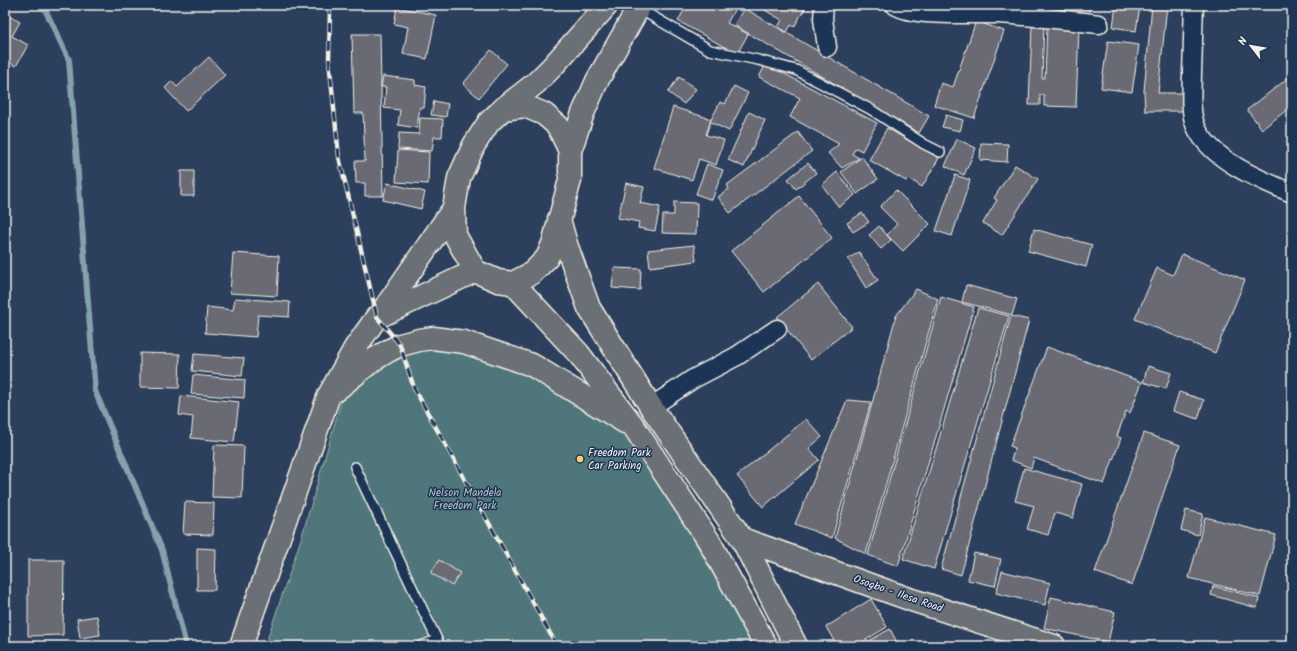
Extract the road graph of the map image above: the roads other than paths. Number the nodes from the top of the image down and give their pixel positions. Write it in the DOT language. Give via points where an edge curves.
graph roads {
  1 [pos="608,5"];
  2 [pos="824,5"];
  3 [pos="895,5"];
  4 [pos="1194,5"];
  5 [pos="639,6"];
  6 [pos="1099,24"];
  7 [pos="827,47"];
  8 [pos="503,109"];
  9 [pos="570,151"];
  10 [pos="940,152"];
  11 [pos="1292,193"];
  12 [pos="454,208"];
  13 [pos="559,219"];
  14 [pos="475,271"];
  15 [pos="513,283"];
  16 [pos="380,315"];
  17 [pos="777,329"];
  18 [pos="329,395"];
  19 [pos="651,407"];
  20 [pos="634,427"];
  21 [pos="354,467"];
  22 [pos="742,539"];
  23 [pos="438,643"];
  24 [pos="241,646"];
  25 [pos="421,646"];
  26 [pos="766,646"];
  27 [pos="796,646"];
  28 [pos="1054,646"];
  1 -- 8 [label="main road" via="536,83"];
  2 -- 7 [label="street"];
  3 -- 6 [label="street" via="901,9 925,13 999,14"];
  4 -- 11 [label="street" via="1192,104 1196,126 1206,143 1226,160 1252,176"];
  5 -- 9 [label="main road" via="597,81"];
  5 -- 10 [label="lane" via="710,50 796,70 870,109"];
  8 -- 9 [label="main road" via="525,106 544,114 558,126"];
  8 -- 12 [label="main road" via="489,122 474,145 459,178"];
  9 -- 13 [label="main road" via="570,180"];
  12 -- 14 [label="main road" via="455,235"];
  12 -- 16 [label="main road"];
  13 -- 15 [label="main road" via="548,258 532,273"];
  13 -- 19 [label="main road" via="589,308"];
  14 -- 15 [label="main road" via="498,281"];
  14 -- 16 [label="main road"];
  15 -- 20 [label="main road" via="579,354"];
  16 -- 18 [label="main road" via="355,348"];
  17 -- 19 [label="street"];
  18 -- 20 [label="main road" via="388,351 406,343 433,338 464,342 532,365"];
  18 -- 24 [label="main road"];
  19 -- 22 [label="main road"];
  20 -- 26 [label="main road" via="709,541"];
  21 -- 23 [label="lane"];
  22 -- 27 [label="main road"];
  22 -- 28 [label="main road, Osogbo - Ilesa Road" via="912,600"];
  23 -- 25 [label="lane"];
}
